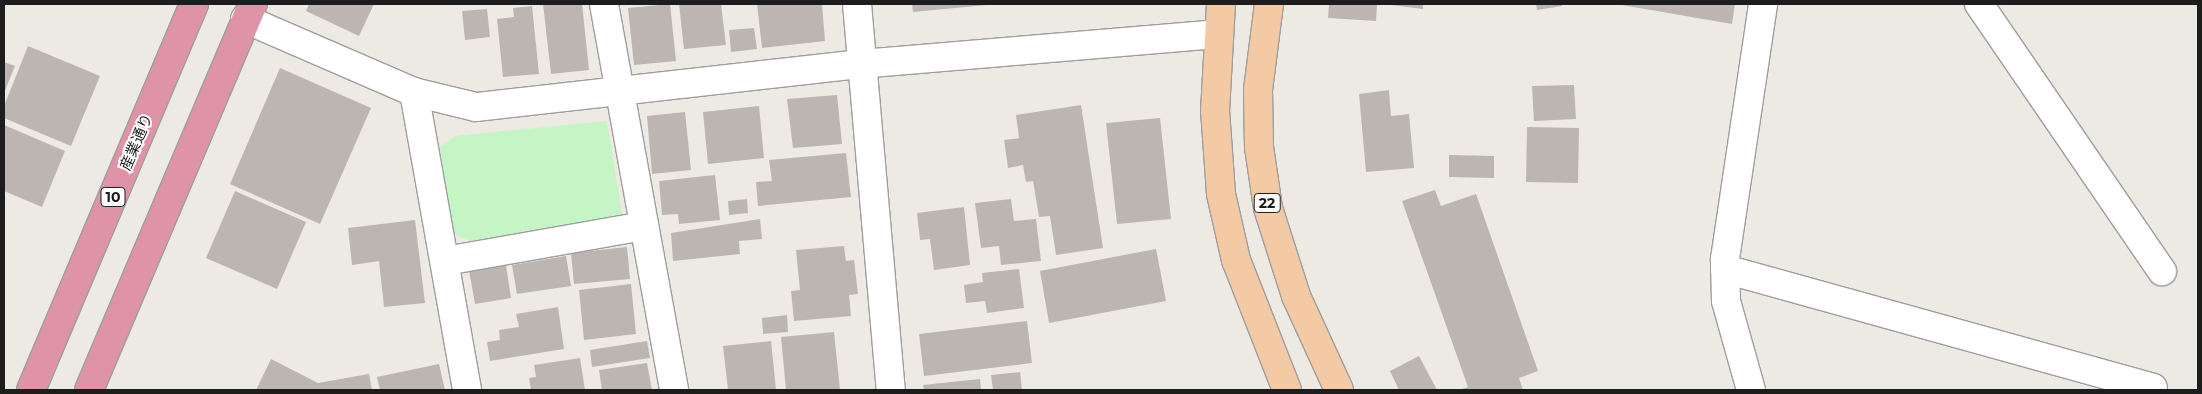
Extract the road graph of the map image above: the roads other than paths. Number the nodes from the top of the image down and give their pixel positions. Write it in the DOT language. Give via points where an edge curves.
graph roads {
  1 [pos="194,4"];
  2 [pos="604,4"];
  3 [pos="857,4"];
  4 [pos="1221,4"];
  5 [pos="1269,4"];
  6 [pos="1763,4"];
  7 [pos="1979,4"];
  8 [pos="249,12"];
  9 [pos="1218,34"];
  10 [pos="861,64"];
  11 [pos="619,91"];
  12 [pos="414,92"];
  13 [pos="644,226"];
  14 [pos="444,261"];
  15 [pos="1725,269"];
  16 [pos="2162,271"];
  17 [pos="2153,388"];
  18 [pos="31,390"];
  19 [pos="90,390"];
  20 [pos="467,390"];
  21 [pos="674,390"];
  22 [pos="891,390"];
  23 [pos="1287,390"];
  24 [pos="1339,390"];
  25 [pos="1751,390"];
  1 -- 18 [label="highway, 産業通り / 10"];
  2 -- 11 [label="street"];
  3 -- 10 [label="street"];
  4 -- 9 [label="main road"];
  5 -- 24 [label="main road, 22" via="1258,90 1259,147 1268,208 1293,287"];
  6 -- 15 [label="street" via="1730,209"];
  7 -- 16 [label="street"];
  8 -- 12 [label="street"];
  8 -- 19 [label="highway"];
  9 -- 10 [label="street"];
  9 -- 23 [label="main road" via="1215,110 1221,194 1236,260"];
  10 -- 11 [label="street"];
  10 -- 22 [label="street"];
  11 -- 12 [label="street" via="476,107"];
  11 -- 13 [label="street"];
  12 -- 14 [label="street"];
  13 -- 14 [label="street"];
  13 -- 21 [label="street"];
  14 -- 20 [label="street"];
  15 -- 17 [label="street"];
  15 -- 25 [label="street" via="1728,309"];
}
